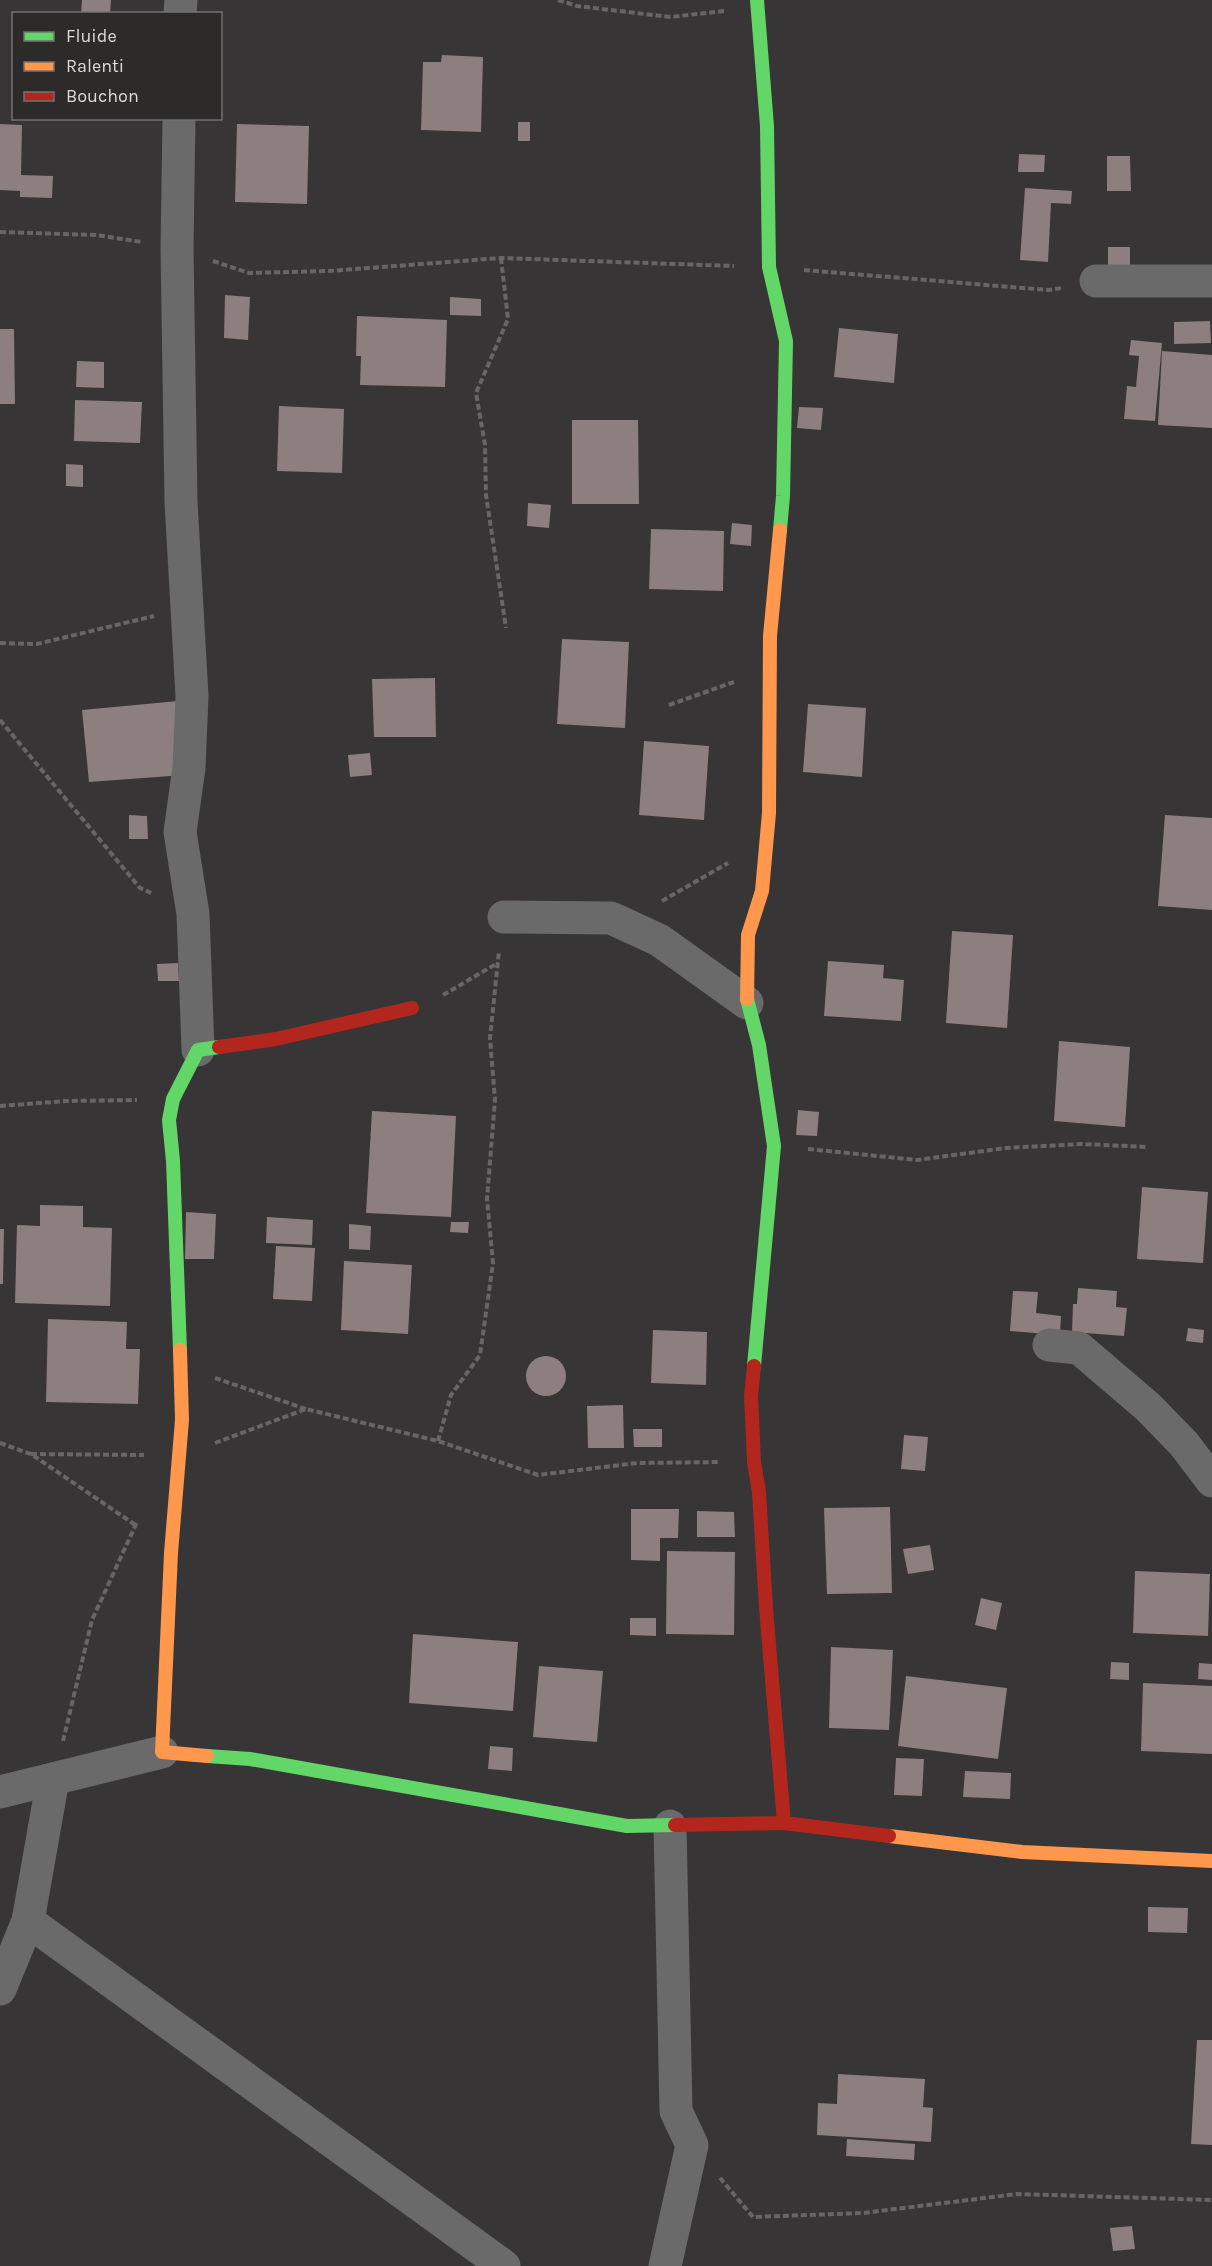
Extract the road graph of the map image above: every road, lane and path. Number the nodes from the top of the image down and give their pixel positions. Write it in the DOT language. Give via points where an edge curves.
graph roads {
  1 [pos="558,0"];
  2 [pos="758,0"];
  3 [pos="729,11"];
  4 [pos="179,120"];
  5 [pos="0,232"];
  6 [pos="177,248"];
  7 [pos="501,258"];
  8 [pos="769,267"];
  9 [pos="1096,281"];
  10 [pos="1212,281"];
  11 [pos="186,576"];
  12 [pos="506,628"];
  13 [pos="0,643"];
  14 [pos="770,659"];
  15 [pos="669,705"];
  16 [pos="0,720"];
  17 [pos="767,839"];
  18 [pos="193,914"];
  19 [pos="504,917"];
  20 [pos="611,918"];
  21 [pos="497,963"];
  22 [pos="747,1003"];
  23 [pos="412,1008"];
  24 [pos="198,1050"];
  25 [pos="173,1099"];
  26 [pos="0,1106"];
  27 [pos="774,1146"];
  28 [pos="1148,1147"];
  29 [pos="1050,1345"];
  30 [pos="181,1364"];
  31 [pos="306,1409"];
  32 [pos="438,1441"];
  33 [pos="0,1443"];
  34 [pos="31,1454"];
  35 [pos="179,1456"];
  36 [pos="753,1462"];
  37 [pos="1212,1481"];
  38 [pos="141,1515"];
  39 [pos="135,1525"];
  40 [pos="171,1553"];
  41 [pos="162,1752"];
  42 [pos="53,1779"];
  43 [pos="0,1792"];
  44 [pos="784,1823"];
  45 [pos="670,1826"];
  46 [pos="1212,1861"];
  47 [pos="28,1921"];
  48 [pos="0,1989"];
  49 [pos="692,2145"];
  50 [pos="1212,2200"];
  51 [pos="504,2266"];
  52 [pos="665,2266"];
  1 -- 3 [label="path" via="577,6 670,16"];
  2 -- 8 [label="street" via="767,126"];
  4 -- 6 [label="street"];
  5 -- 6 [label="path" via="96,235"];
  6 -- 7 [label="path" via="249,273"];
  6 -- 11 [label="street"];
  7 -- 8 [label="path"];
  7 -- 12 [label="path" via="508,319 476,393 486,444 486,495"];
  8 -- 9 [label="path" via="1048,290"];
  8 -- 14 [label="street" via="786,341 783,496"];
  9 -- 10 [label="street"];
  11 -- 13 [label="path" via="157,615 37,644"];
  11 -- 18 [label="street" via="192,696 189,768 180,832"];
  14 -- 15 [label="path" via="740,680"];
  14 -- 17 [label="street"];
  16 -- 18 [label="path" via="140,888"];
  17 -- 20 [label="path" via="643,911"];
  17 -- 22 [label="street" via="762,891 748,935"];
  18 -- 24 [label="street"];
  19 -- 20 [label="street"];
  19 -- 21 [label="path"];
  20 -- 22 [label="street" via="659,940"];
  21 -- 23 [label="path" via="440,997"];
  21 -- 32 [label="path" via="490,1038 495,1100 487,1199 493,1263 480,1355 451,1395"];
  22 -- 27 [label="street" via="759,1045"];
  23 -- 24 [label="street" via="276,1039"];
  24 -- 25 [label="street"];
  25 -- 26 [label="path"];
  25 -- 30 [label="street" via="169,1120"];
  27 -- 28 [label="path" via="917,1160 1006,1148 1082,1144"];
  27 -- 36 [label="street" via="751,1396"];
  29 -- 37 [label="street" via="1079,1348 1148,1407 1184,1444"];
  30 -- 31 [label="path"];
  30 -- 35 [label="street"];
  31 -- 32 [label="path"];
  31 -- 35 [label="path"];
  32 -- 36 [label="path" via="538,1475 637,1463"];
  33 -- 34 [label="path"];
  34 -- 35 [label="path"];
  34 -- 39 [label="path"];
  35 -- 40 [label="street"];
  36 -- 44 [label="street" via="759,1492"];
  38 -- 39 [label="path"];
  39 -- 40 [label="path"];
  39 -- 42 [label="path" via="92,1620"];
  40 -- 41 [label="street"];
  41 -- 42 [label="street"];
  41 -- 45 [label="street" via="250,1760 627,1826"];
  42 -- 43 [label="street"];
  42 -- 47 [label="street"];
  44 -- 45 [label="street"];
  44 -- 46 [label="street" via="1022,1852"];
  45 -- 49 [label="street" via="676,2111"];
  47 -- 48 [label="street"];
  47 -- 51 [label="street"];
  49 -- 50 [label="path" via="753,2217 863,2213 1017,2194"];
  49 -- 52 [label="street"];
}
